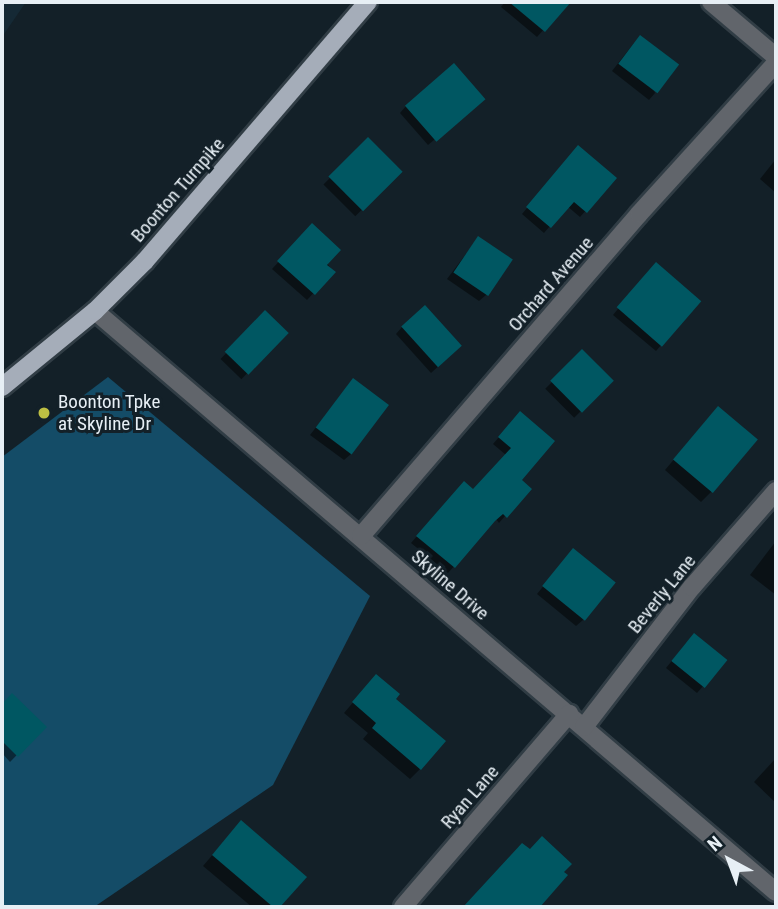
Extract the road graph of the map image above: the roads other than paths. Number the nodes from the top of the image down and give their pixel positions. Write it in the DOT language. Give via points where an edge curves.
graph roads {
  1 [pos="368,2"];
  2 [pos="711,2"];
  3 [pos="776,57"];
  4 [pos="776,63"];
  5 [pos="95,311"];
  6 [pos="2,387"];
  7 [pos="776,491"];
  8 [pos="361,536"];
  9 [pos="569,715"];
  10 [pos="584,727"];
  11 [pos="776,892"];
  12 [pos="403,907"];
  1 -- 5 [label="main road, Boonton Turnpike" via="145,261"];
  2 -- 3 [label="street"];
  4 -- 8 [label="street, Orchard Avenue"];
  5 -- 6 [label="main road, Boonton Turnpike"];
  5 -- 8 [label="street, Skyline Drive"];
  7 -- 10 [label="street, Beverly Lane" via="692,587"];
  8 -- 9 [label="street, Skyline Drive"];
  9 -- 10 [label="street, Skyline Drive"];
  9 -- 12 [label="street, Ryan Lane"];
  10 -- 11 [label="street, Skyline Drive"];
}
